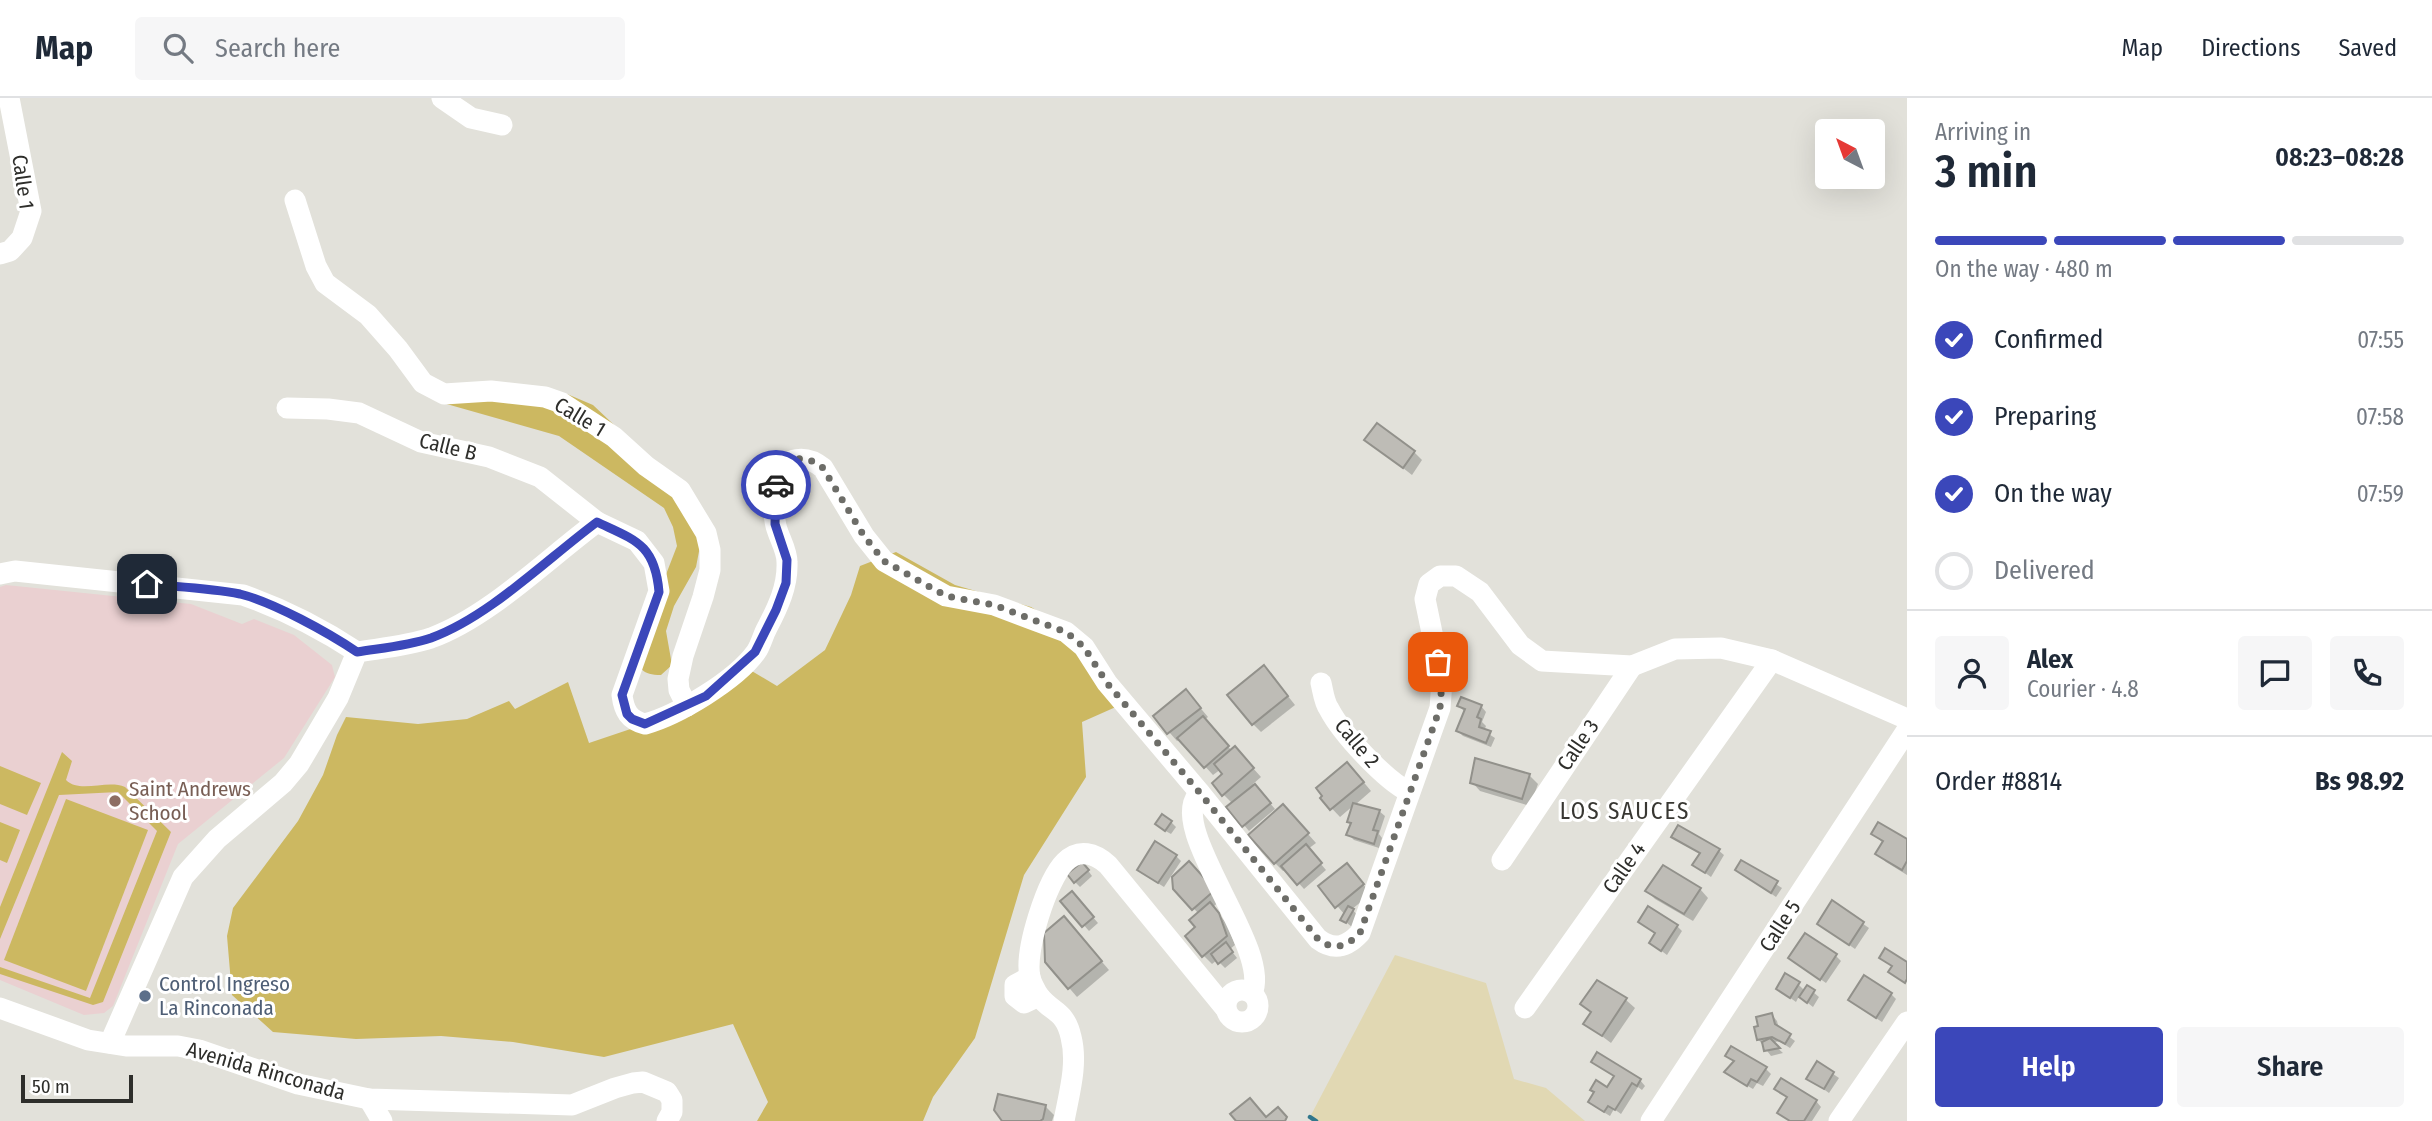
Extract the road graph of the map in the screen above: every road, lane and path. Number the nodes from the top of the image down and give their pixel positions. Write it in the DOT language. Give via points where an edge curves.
graph roads {
  1 [pos="9,98"];
  2 [pos="442,98"];
  3 [pos="502,125"];
  4 [pos="295,200"];
  5 [pos="0,254"];
  6 [pos="287,408"];
  7 [pos="597,522"];
  8 [pos="0,574"];
  9 [pos="357,652"];
  10 [pos="1772,660"];
  11 [pos="1632,666"];
  12 [pos="1321,683"];
  13 [pos="687,706"];
  14 [pos="1907,719"];
  15 [pos="1907,730"];
  16 [pos="1409,792"];
  17 [pos="1200,793"];
  18 [pos="1502,860"];
  19 [pos="0,1008"];
  20 [pos="1525,1008"];
  21 [pos="1907,1022"];
  22 [pos="110,1043"];
  23 [pos="369,1099"];
  24 [pos="425,1102"];
  25 [pos="382,1121"];
  26 [pos="408,1121"];
  27 [pos="667,1121"];
  28 [pos="1064,1121"];
  29 [pos="1651,1121"];
  30 [pos="1839,1121"];
  1 -- 5 [label="street, Calle 1" via="31,211 22,239"];
  2 -- 3 [label="street" via="471,118"];
  4 -- 13 [label="street, Calle 1" via="326,283 368,315 423,383 444,394 491,391 562,403 680,490 706,533 710,550 710,570 678,679"];
  6 -- 7 [label="street, Calle B" via="359,413 421,442 489,457 540,477"];
  7 -- 9 [label="street" via="483,611 454,628 408,645"];
  7 -- 13 [label="street, Calle B" via="637,541 658,576 659,592 622,695 624,707 632,719 645,724"];
  8 -- 9 [label="street" via="15,571 243,595 334,636"];
  9 -- 22 [label="street" via="338,698 299,764 183,877"];
  10 -- 11 [label="street" via="1721,648 1675,649"];
  10 -- 14 [label="street"];
  10 -- 20 [label="street, Calle 4"];
  11 -- 16 [label="street" via="1542,661 1520,645 1480,592 1456,576 1440,576 1429,584 1425,599 1442,681 1440,708"];
  11 -- 18 [label="street, Calle 3"];
  12 -- 16 [label="street, Calle 2" via="1328,708 1355,743 1382,774"];
  13 -- 17 [label="street" via="715,689 755,652 776,610 786,583 787,560 775,524 777,479 784,467 803,458 823,468 884,561 946,596 994,605 1066,632 1084,647 1107,683"];
  15 -- 29 [label="street, Calle 5"];
  16 -- 17 [label="street" via="1360,933 1338,947 1318,939"];
  17 -- 28 [label="street" via="1193,809 1197,840 1238,927 1237,992 1100,858 1080,853 1069,859 1055,876 1037,918 1030,977 1015,985 1015,996 1024,1003 1039,996 1067,1024 1072,1038 1072,1082"];
  19 -- 22 [label="street, Avenida Rinconada" via="88,1040"];
  21 -- 30 [label="street"];
  22 -- 23 [label="street, Avenida Rinconada" via="199,1050 298,1084"];
  23 -- 24 [label="street, Avenida Rinconada"];
  23 -- 25 [label="street"];
  24 -- 26 [label="street"];
  24 -- 27 [label="street, Avenida Rinconada" via="572,1105 643,1082 667,1092 672,1100"];
}
